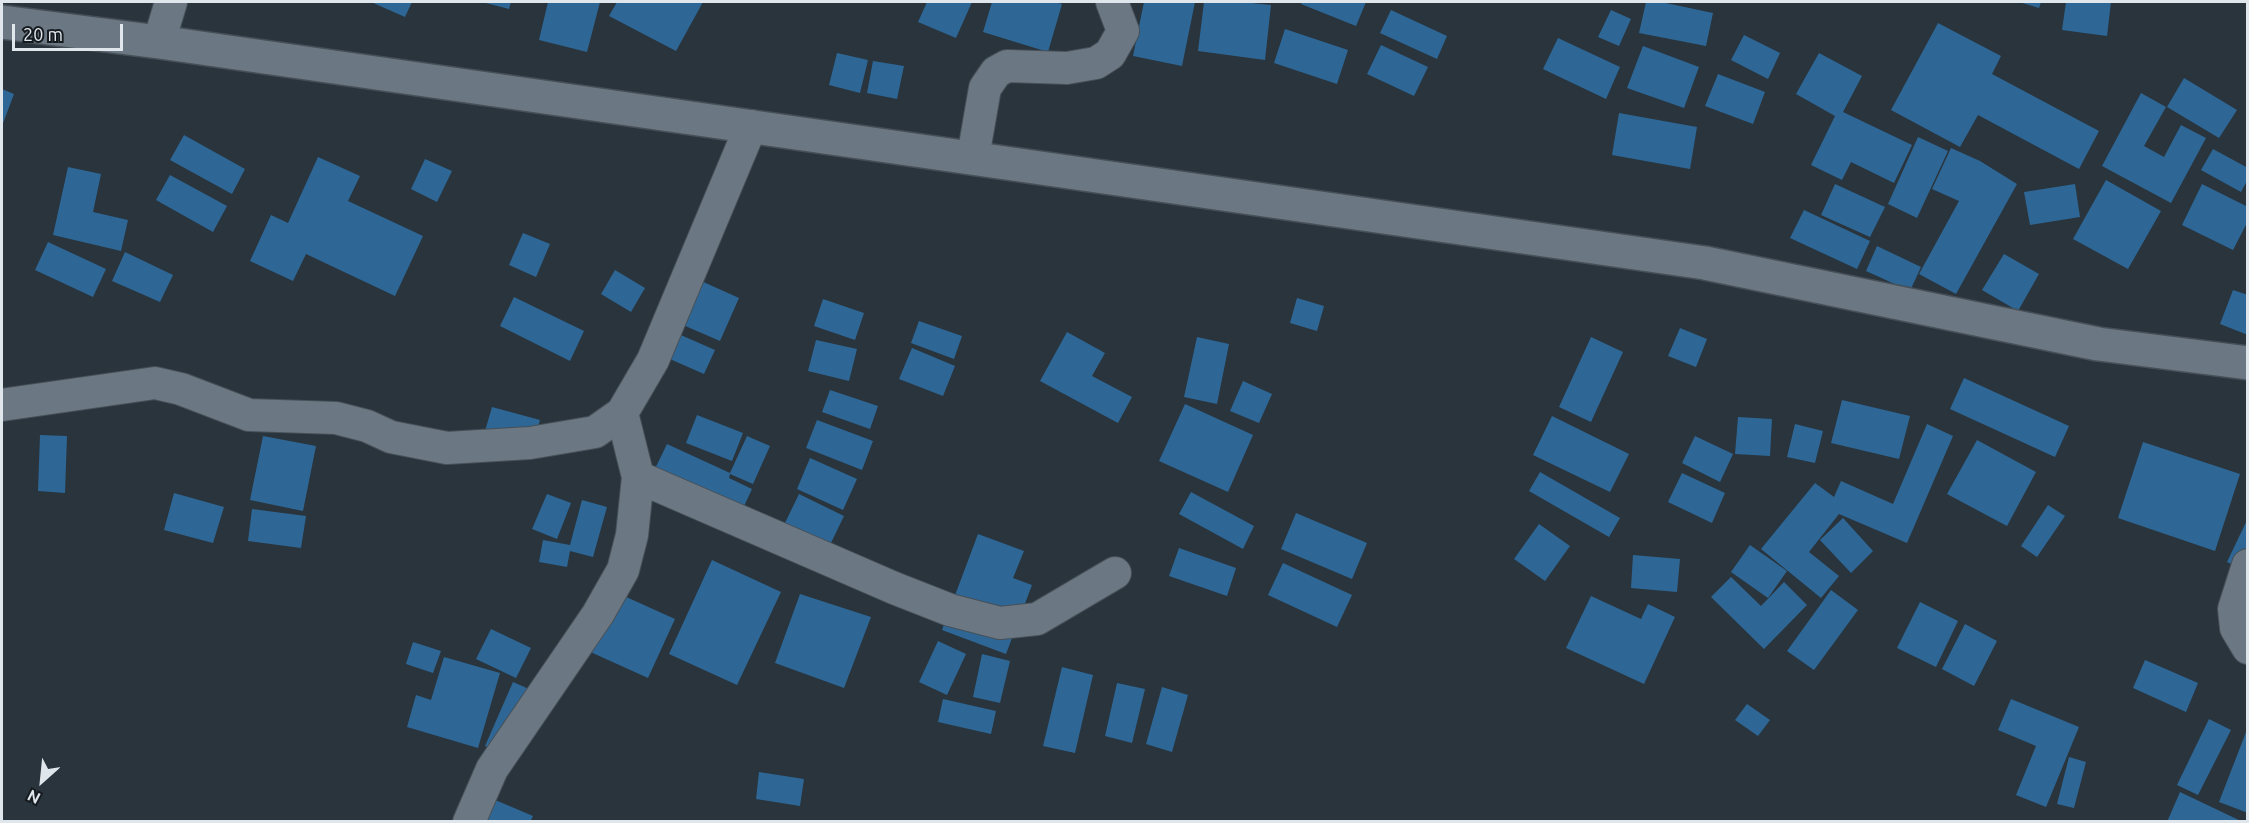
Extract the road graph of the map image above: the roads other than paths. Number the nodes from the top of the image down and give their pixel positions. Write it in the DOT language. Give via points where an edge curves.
graph roads {
  1 [pos="171,2"];
  2 [pos="1112,2"];
  3 [pos="2,22"];
  4 [pos="159,42"];
  5 [pos="751,126"];
  6 [pos="973,157"];
  7 [pos="2247,363"];
  8 [pos="2,405"];
  9 [pos="622,413"];
  10 [pos="638,477"];
  11 [pos="2247,566"];
  12 [pos="1115,573"];
  13 [pos="2247,648"];
  14 [pos="469,822"];
  1 -- 4 [label="street"];
  2 -- 6 [label="street" via="1123,31 1110,54 1096,63 1067,68 1007,66 996,72 985,88"];
  3 -- 4 [label="street"];
  4 -- 5 [label="street"];
  5 -- 6 [label="street"];
  5 -- 9 [label="street" via="653,360"];
  6 -- 7 [label="street" via="1705,263 2098,344"];
  8 -- 9 [label="street" via="155,383 249,415 336,418 367,426 391,438 447,448 563,439 595,432"];
  9 -- 10 [label="street"];
  10 -- 12 [label="street" via="894,588 950,610 1000,623 1037,619"];
  10 -- 14 [label="street" via="632,535 623,570 492,770"];
  11 -- 13 [label="street" via="2234,609 2236,628"];
}
